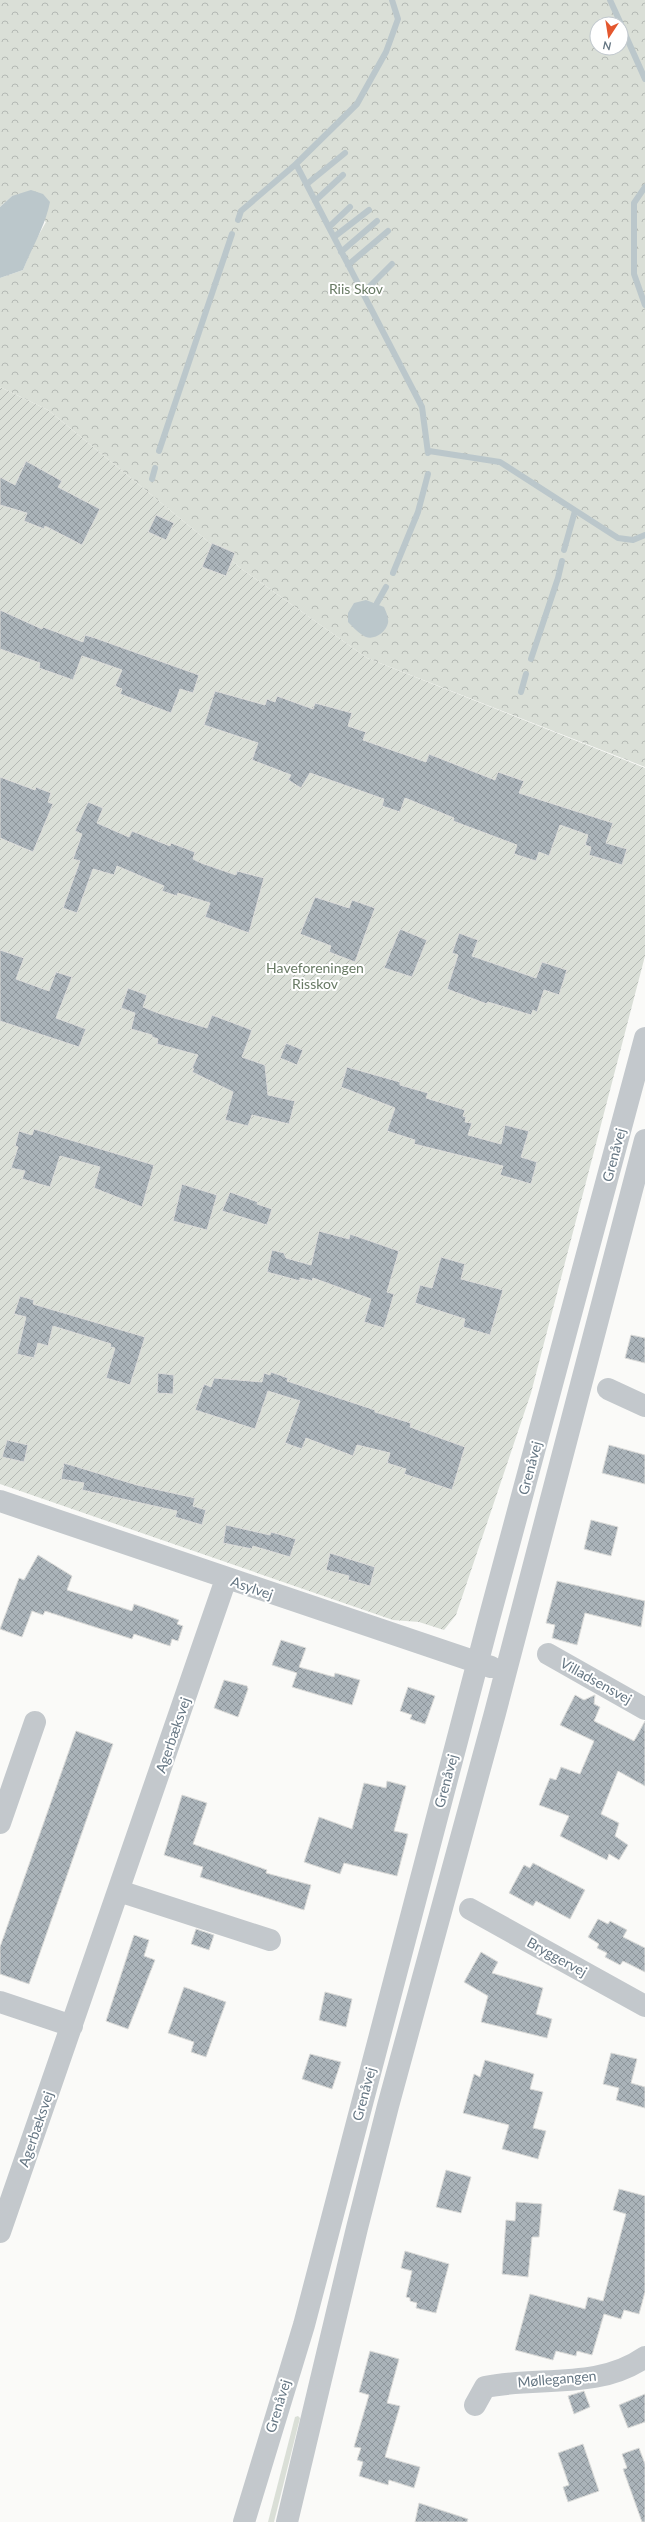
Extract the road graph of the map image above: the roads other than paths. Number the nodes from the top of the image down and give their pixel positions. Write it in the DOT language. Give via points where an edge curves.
graph roads {
  1 [pos="645,1038"];
  2 [pos="645,1140"];
  3 [pos="608,1389"];
  4 [pos="645,1406"];
  5 [pos="0,1501"];
  6 [pos="226,1579"];
  7 [pos="548,1654"];
  8 [pos="477,1663"];
  9 [pos="505,1671"];
  10 [pos="645,1709"];
  11 [pos="35,1722"];
  12 [pos="0,1823"];
  13 [pos="119,1890"];
  14 [pos="470,1909"];
  15 [pos="270,1940"];
  16 [pos="0,2002"];
  17 [pos="645,2006"];
  18 [pos="72,2026"];
  19 [pos="0,2232"];
  20 [pos="645,2357"];
  21 [pos="475,2405"];
  22 [pos="244,2522"];
  23 [pos="287,2522"];
  1 -- 8 [label="street, Grenåvej"];
  2 -- 9 [label="street, Grenåvej"];
  3 -- 4 [label="street"];
  5 -- 6 [label="street, Asylvej"];
  6 -- 8 [label="street, Asylvej"];
  6 -- 13 [label="street, Agerbæksvej"];
  7 -- 10 [label="street, Villadsensvej"];
  8 -- 9 [label="street, Asylvej"];
  8 -- 22 [label="street, Grenåvej" via="306,2317"];
  9 -- 23 [label="street, Grenåvej" via="360,2212"];
  11 -- 12 [label="street"];
  13 -- 15 [label="street"];
  13 -- 18 [label="street, Agerbæksvej"];
  14 -- 17 [label="street, Bryggervej"];
  16 -- 18 [label="street"];
  18 -- 19 [label="street, Agerbæksvej"];
  20 -- 21 [label="street, Møllegangen" via="632,2366 602,2376 485,2387"];
}
